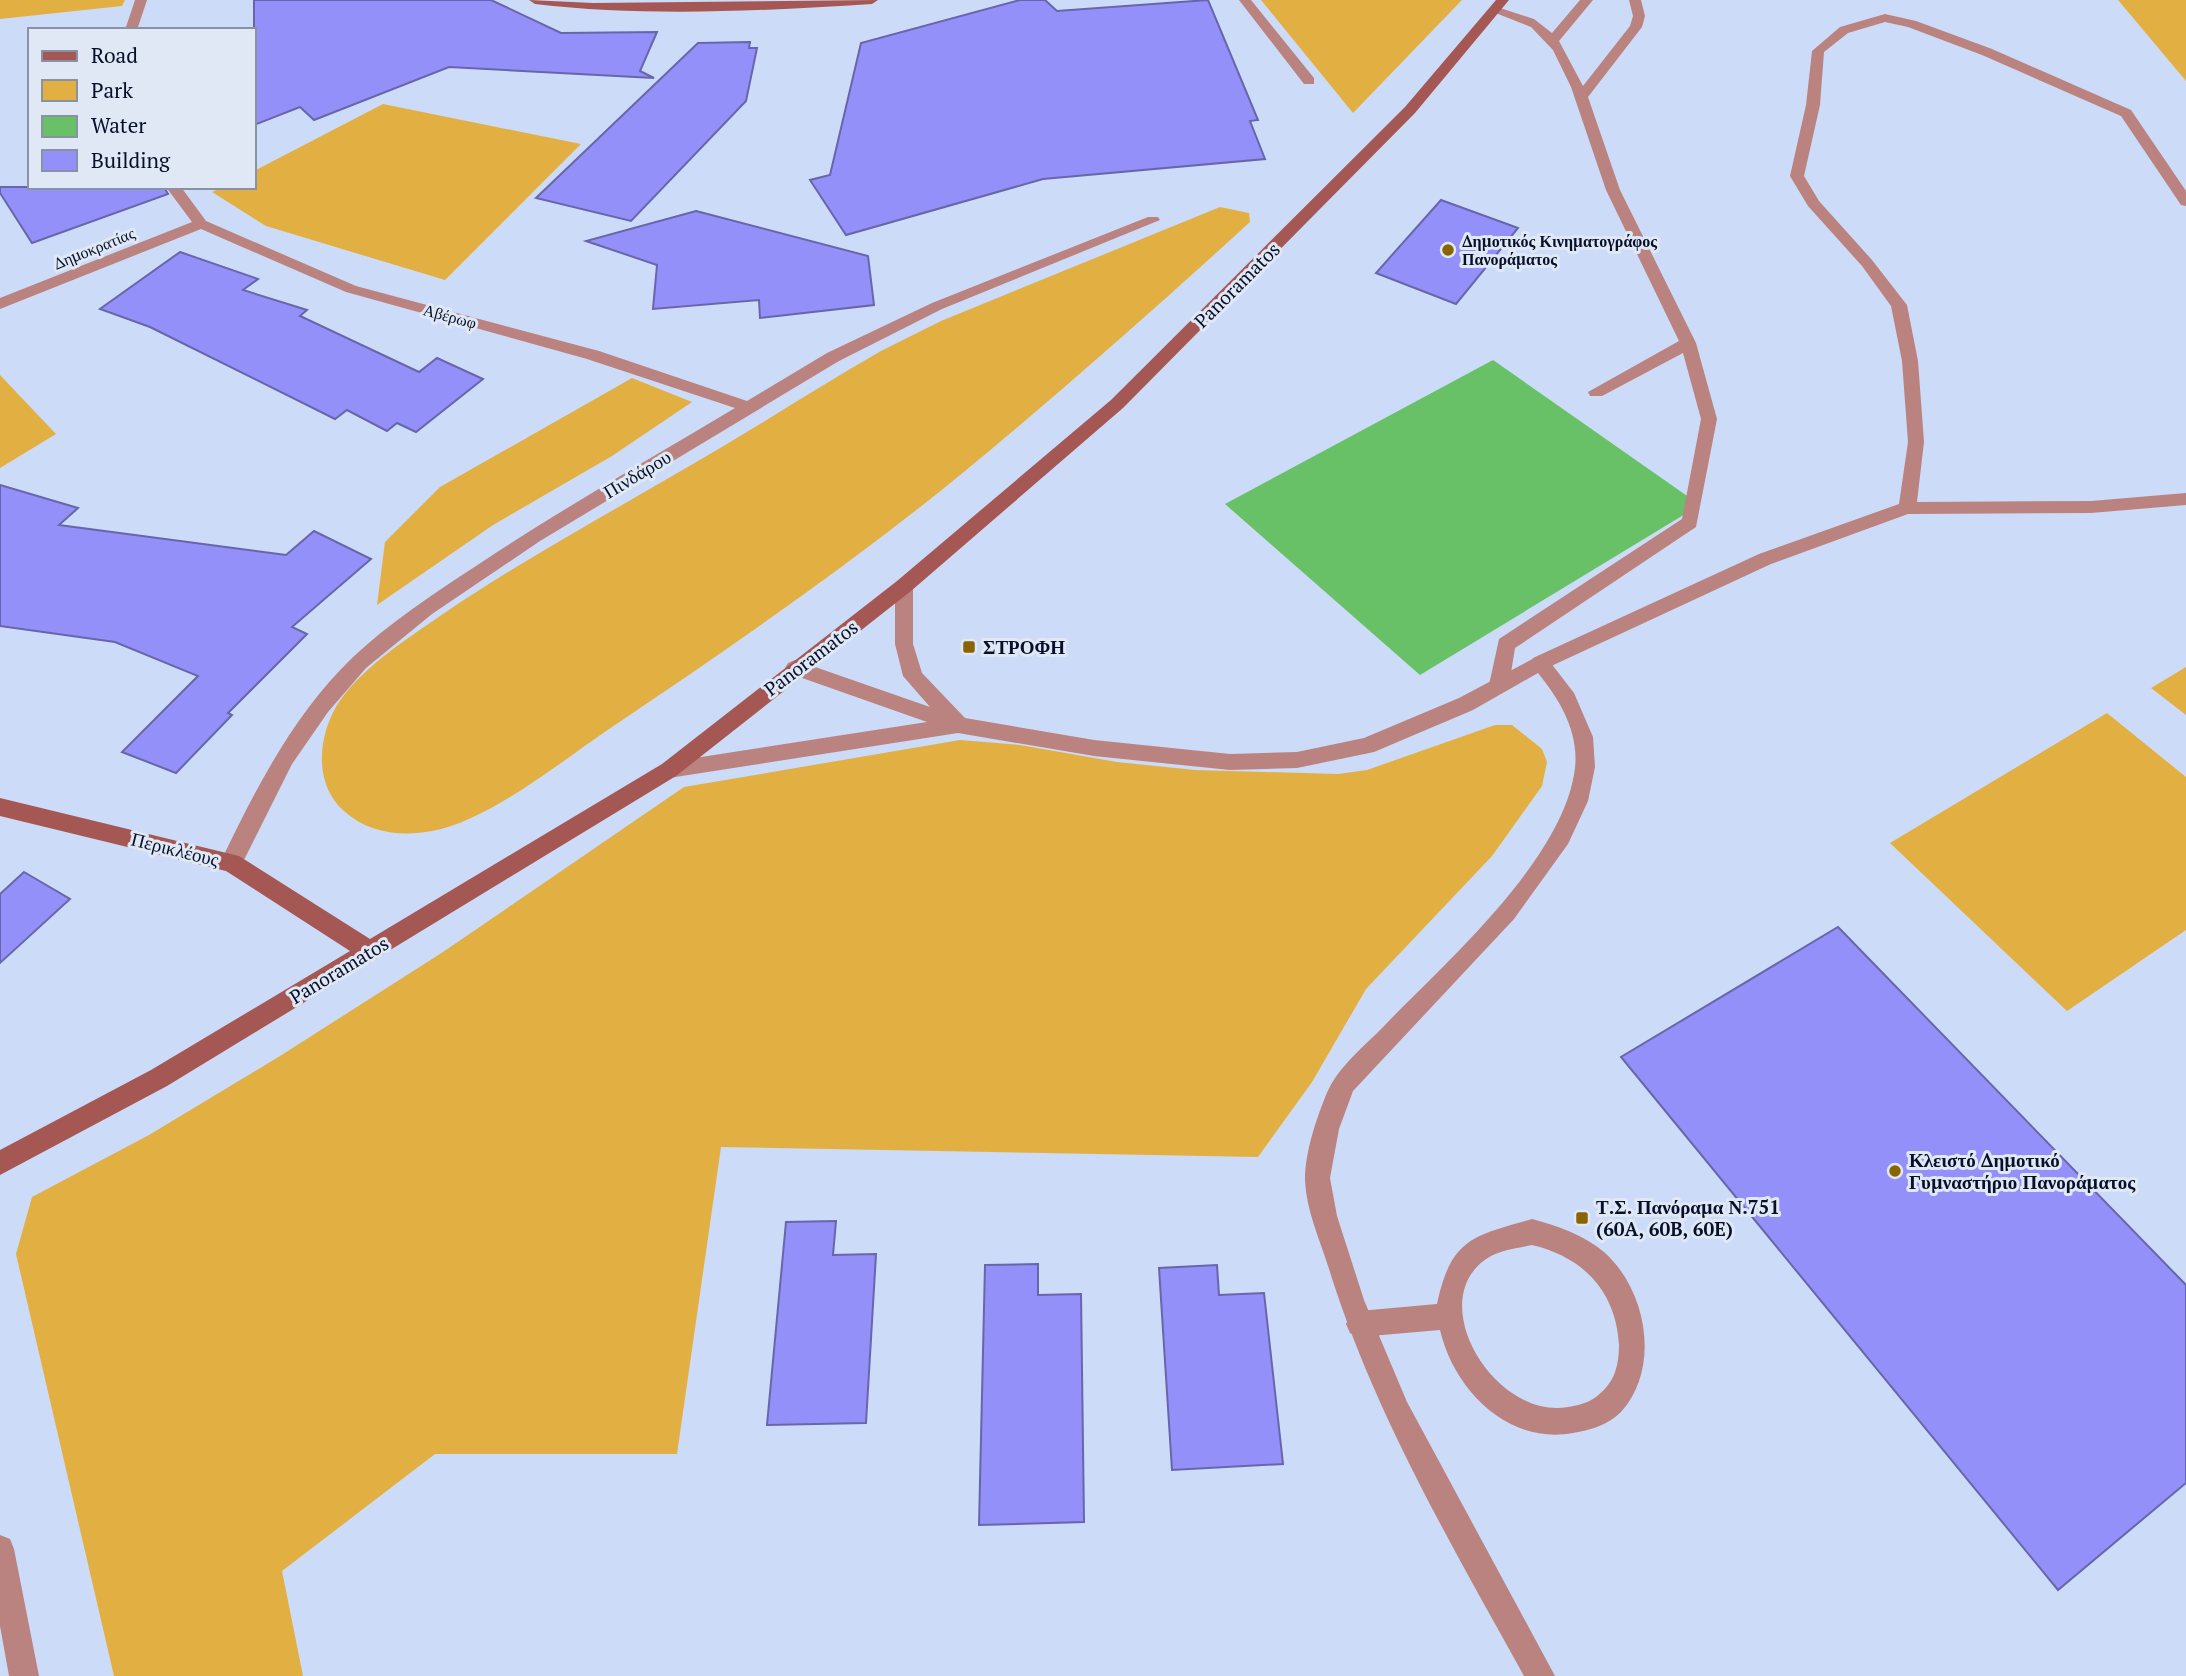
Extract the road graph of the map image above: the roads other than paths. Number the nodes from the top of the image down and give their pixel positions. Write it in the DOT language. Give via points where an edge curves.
graph roads {
  1 [pos="141,0"];
  2 [pos="535,0"];
  3 [pos="872,0"];
  4 [pos="1245,0"];
  5 [pos="1587,0"];
  6 [pos="1635,0"];
  7 [pos="726,3"];
  8 [pos="1499,5"];
  9 [pos="132,28"];
  10 [pos="1552,41"];
  11 [pos="1309,81"];
  12 [pos="1581,97"];
  13 [pos="175,189"];
  14 [pos="2186,202"];
  15 [pos="1153,220"];
  16 [pos="201,224"];
  17 [pos="0,304"];
  18 [pos="1688,343"];
  19 [pos="1597,393"];
  20 [pos="748,407"];
  21 [pos="2186,499"];
  22 [pos="1907,508"];
  23 [pos="904,586"];
  24 [pos="1540,663"];
  25 [pos="795,668"];
  26 [pos="1499,685"];
  27 [pos="959,725"];
  28 [pos="669,770"];
  29 [pos="0,807"];
  30 [pos="231,863"];
  31 [pos="370,951"];
  32 [pos="0,1163"];
  33 [pos="1450,1316"];
  34 [pos="1359,1324"];
  35 [pos="0,1549"];
  36 [pos="4,1601"];
  37 [pos="24,1676"];
  38 [pos="1540,1676"];
  1 -- 9 [label="street"];
  2 -- 7 [label="main road" via="593,7"];
  3 -- 7 [label="main road"];
  4 -- 11 [label="street"];
  5 -- 10 [label="street"];
  6 -- 12 [label="street" via="1636,27"];
  8 -- 10 [label="street" via="1531,22"];
  8 -- 23 [label="main road, Panoramatos" via="1410,110 1117,404"];
  10 -- 12 [label="street"];
  12 -- 18 [label="street" via="1613,190"];
  13 -- 16 [label="street, Αβέρωφ"];
  14 -- 22 [label="street" via="2126,113 1987,52 1885,18 1844,30 1822,44 1815,58 1813,105 1797,176 1812,204 1867,263 1899,306 1910,361 1916,442"];
  15 -- 20 [label="street, Πινδάρου" via="880,332"];
  16 -- 17 [label="street, Δημοκρατίας"];
  16 -- 20 [label="street, Αβέρωφ" via="351,289 593,355"];
  18 -- 19 [label="street"];
  18 -- 26 [label="street" via="1709,419 1690,522 1506,644"];
  20 -- 30 [label="street, Πινδάρου" via="534,536 425,609 368,655 299,735"];
  21 -- 22 [label="street" via="2091,507"];
  22 -- 24 [label="street" via="1765,559"];
  23 -- 25 [label="main road, Panoramatos"];
  23 -- 27 [label="street" via="904,644 913,676"];
  24 -- 26 [label="street"];
  24 -- 34 [label="street" via="1570,699 1582,733 1585,770 1570,817 1537,872 1502,916 1340,1090 1317,1171 1327,1223"];
  25 -- 27 [label="street"];
  25 -- 28 [label="main road, Panoramatos"];
  26 -- 27 [label="street" via="1367,746 1297,760 1230,762 1094,748"];
  27 -- 28 [label="street"];
  28 -- 31 [label="main road, Panoramatos"];
  29 -- 30 [label="main road, Περικλέους"];
  30 -- 31 [label="main road, Περικλέους"];
  31 -- 32 [label="main road, Panoramatos" via="159,1078"];
  33 -- 33 [label="street" via="1460,1358 1475,1381 1518,1414 1544,1423 1593,1416 1611,1402 1625,1381 1632,1355 1623,1300 1608,1275 1586,1254 1559,1238 1531,1232 1504,1234 1483,1243 1465,1259 1454,1280"];
  33 -- 34 [label="street"];
  34 -- 38 [label="street" via="1397,1410"];
  35 -- 36 [label="street"];
  36 -- 37 [label="street"];
}
